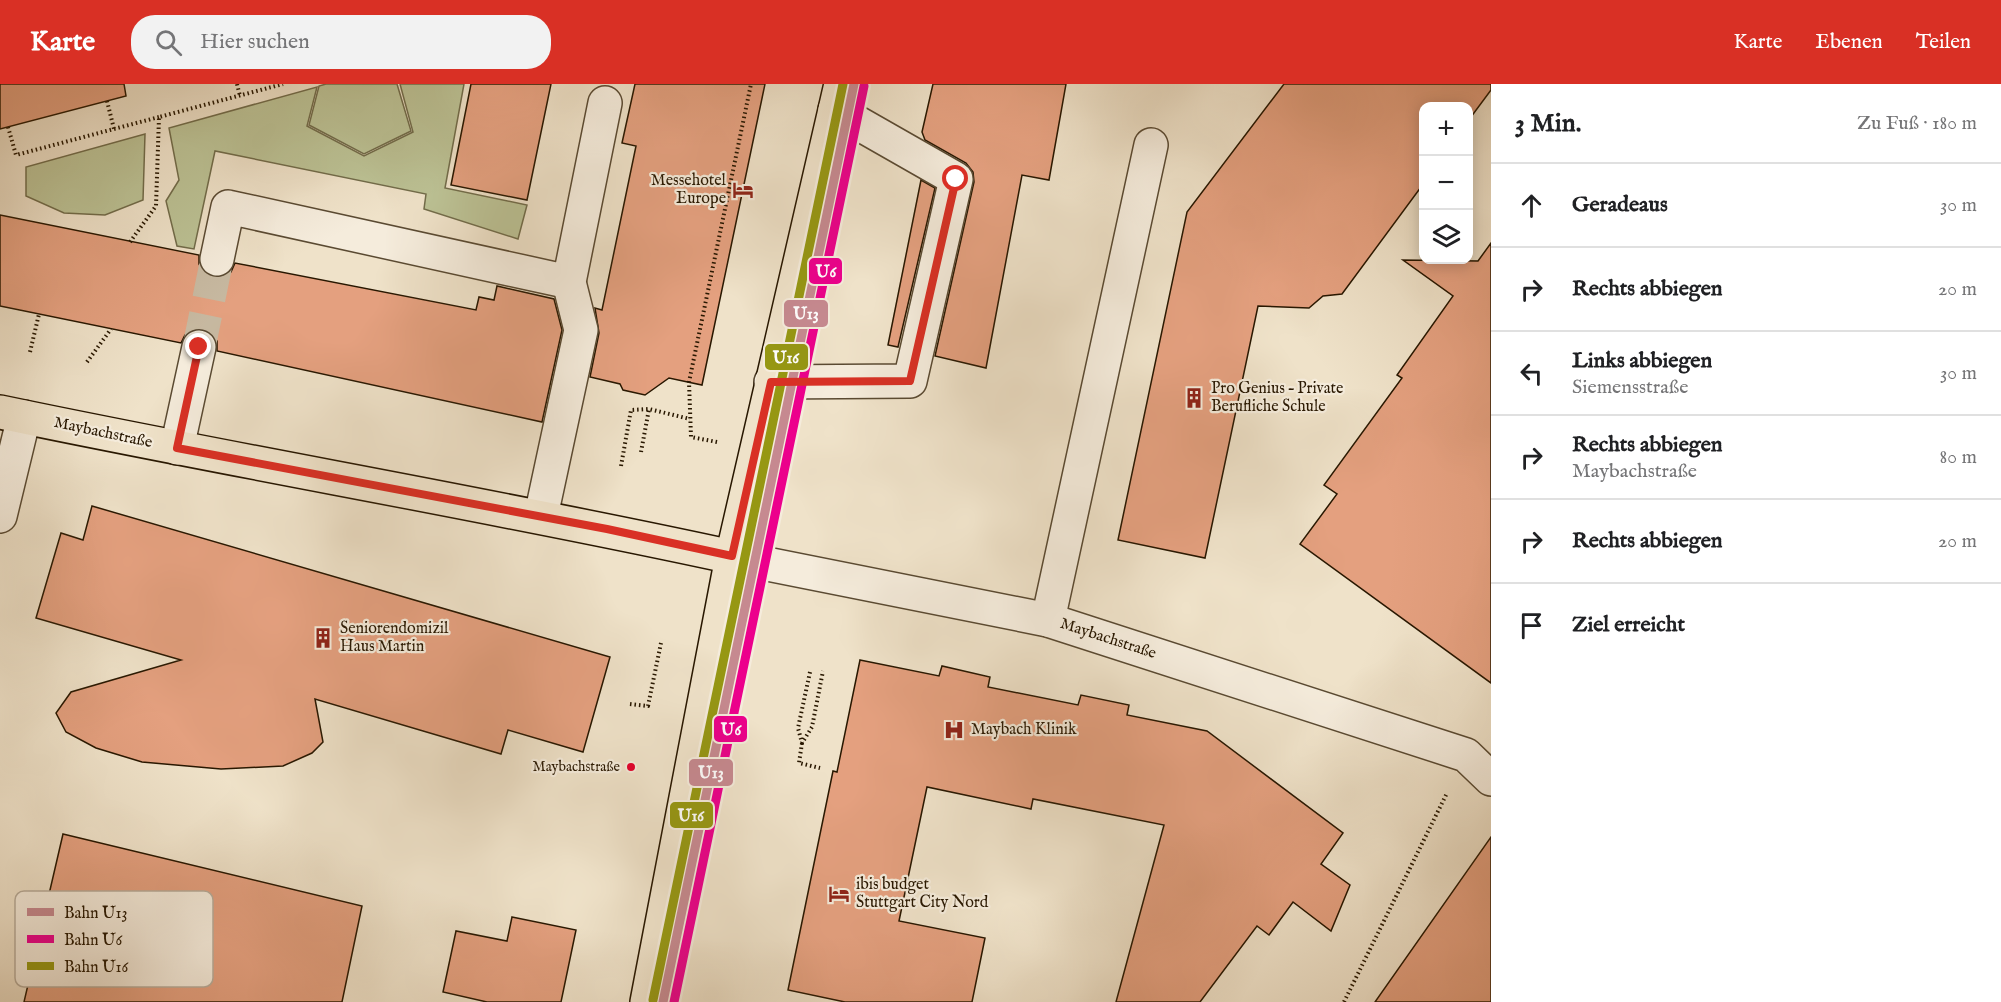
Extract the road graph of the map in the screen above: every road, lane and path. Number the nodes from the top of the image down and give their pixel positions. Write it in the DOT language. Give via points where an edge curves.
graph roads {
  1 [pos="237,84"];
  2 [pos="283,84"];
  3 [pos="751,84"];
  4 [pos="240,96"];
  5 [pos="838,97"];
  6 [pos="107,101"];
  7 [pos="605,103"];
  8 [pos="159,117"];
  9 [pos="8,127"];
  10 [pos="114,129"];
  11 [pos="1151,145"];
  12 [pos="130,242"];
  13 [pos="217,260"];
  14 [pos="569,282"];
  15 [pos="39,314"];
  16 [pos="111,329"];
  17 [pos="199,347"];
  18 [pos="30,352"];
  19 [pos="87,362"];
  20 [pos="771,382"];
  21 [pos="649,409"];
  22 [pos="12,414"];
  23 [pos="690,418"];
  24 [pos="691,437"];
  25 [pos="177,448"];
  26 [pos="641,452"];
  27 [pos="621,466"];
  28 [pos="0,516"];
  29 [pos="541,516"];
  30 [pos="732,556"];
  31 [pos="1048,620"];
  32 [pos="661,643"];
  33 [pos="823,671"];
  34 [pos="810,672"];
  35 [pos="630,704"];
  36 [pos="802,743"];
  37 [pos="1466,755"];
  38 [pos="820,768"];
  39 [pos="1491,779"];
  40 [pos="647,1002"];
  41 [pos="1344,1002"];
  1 -- 4 [label="path"];
  2 -- 4 [label="path"];
  3 -- 23 [label="path" via="689,382"];
  4 -- 8 [label="path"];
  5 -- 20 [label="main road"];
  5 -- 20 [label="street" via="956,179 910,381"];
  6 -- 10 [label="path"];
  7 -- 14 [label="street"];
  8 -- 10 [label="path"];
  8 -- 12 [label="path" via="156,206"];
  9 -- 10 [label="path" via="16,155"];
  11 -- 31 [label="street"];
  13 -- 14 [label="street" via="228,207"];
  14 -- 29 [label="street" via="581,330"];
  15 -- 18 [label="path"];
  16 -- 19 [label="path"];
  17 -- 25 [label="street"];
  20 -- 30 [label="main road"];
  21 -- 23 [label="path"];
  21 -- 26 [label="path"];
  21 -- 27 [label="path" via="631,410"];
  22 -- 25 [label="main road, Maybachstraße"];
  22 -- 28 [label="street"];
  23 -- 24 [label="path"];
  25 -- 29 [label="main road, Maybachstraße"];
  29 -- 30 [label="main road, Maybachstraße"];
  30 -- 31 [label="street, Maybachstraße"];
  30 -- 40 [label="main road"];
  31 -- 37 [label="street, Maybachstraße"];
  32 -- 35 [label="path" via="648,706"];
  33 -- 36 [label="path" via="812,727"];
  34 -- 36 [label="path" via="798,728"];
  36 -- 38 [label="path" via="798,763"];
  37 -- 39 [label="street, Maybachstraße"];
  37 -- 41 [label="path"];
}
